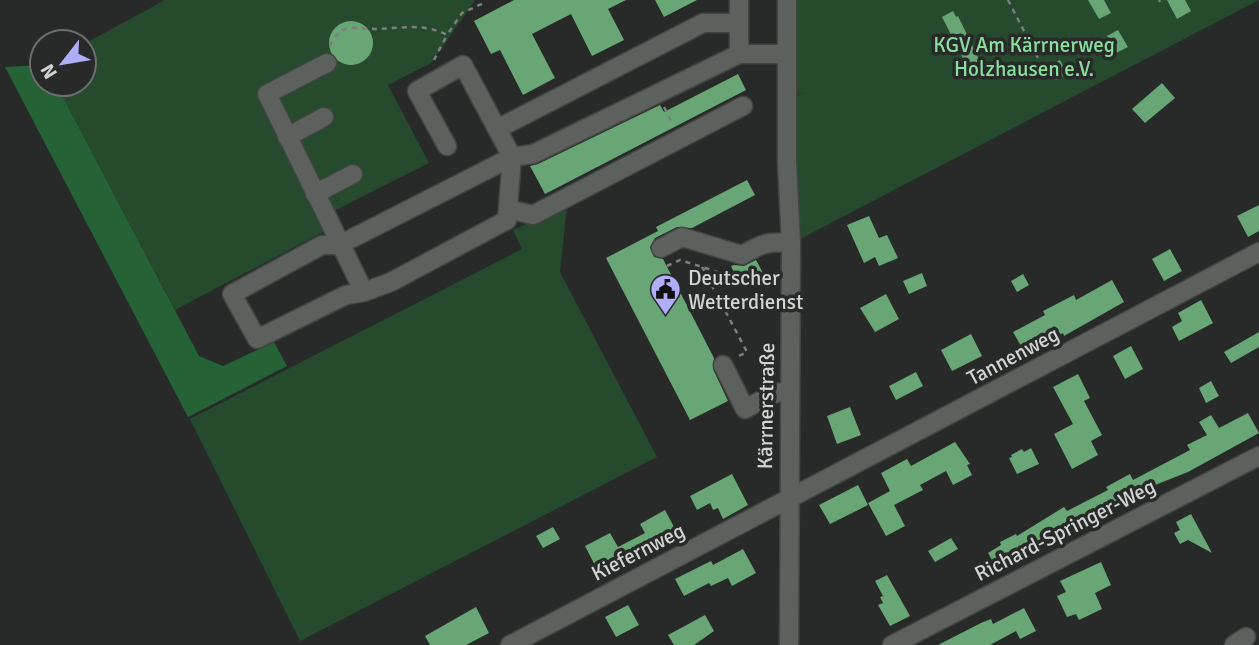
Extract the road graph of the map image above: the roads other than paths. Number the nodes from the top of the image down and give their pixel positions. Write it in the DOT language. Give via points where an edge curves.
graph roads {
  1 [pos="739,0"];
  2 [pos="787,0"];
  3 [pos="739,23"];
  4 [pos="739,54"];
  5 [pos="786,54"];
  6 [pos="327,62"];
  7 [pos="743,106"];
  8 [pos="324,117"];
  9 [pos="497,129"];
  10 [pos="288,137"];
  11 [pos="447,146"];
  12 [pos="512,157"];
  13 [pos="353,174"];
  14 [pos="315,194"];
  15 [pos="508,209"];
  16 [pos="791,243"];
  17 [pos="340,245"];
  18 [pos="661,248"];
  19 [pos="1259,252"];
  20 [pos="364,292"];
  21 [pos="723,365"];
  22 [pos="789,391"];
  23 [pos="1259,456"];
  24 [pos="788,500"];
  25 [pos="510,645"];
  26 [pos="789,645"];
  27 [pos="892,645"];
  1 -- 3 [label="street"];
  2 -- 5 [label="street, Kärrnerstraße"];
  3 -- 4 [label="street"];
  3 -- 9 [label="street" via="703,23"];
  4 -- 5 [label="street"];
  4 -- 12 [label="street" via="533,154"];
  5 -- 16 [label="street, Kärrnerstraße"];
  6 -- 10 [label="street" via="267,93"];
  7 -- 15 [label="street" via="533,215"];
  8 -- 10 [label="street"];
  9 -- 11 [label="street" via="463,65 417,91"];
  9 -- 12 [label="street"];
  10 -- 14 [label="street"];
  12 -- 15 [label="street"];
  12 -- 17 [label="street"];
  13 -- 14 [label="street"];
  14 -- 17 [label="street"];
  15 -- 20 [label="street" via="507,220"];
  16 -- 18 [label="street" via="762,244 742,255 682,237"];
  16 -- 22 [label="street, Kärrnerstraße"];
  17 -- 20 [label="street"];
  17 -- 20 [label="street" via="322,245 232,294 257,339 346,295"];
  19 -- 24 [label="street, Tannenweg"];
  21 -- 22 [label="street" via="745,408"];
  22 -- 24 [label="street, Kärrnerstraße"];
  23 -- 27 [label="street, Richard-Springer-Weg"];
  24 -- 25 [label="street, Kiefernweg"];
  24 -- 26 [label="street, Kärrnerstraße"];
}
